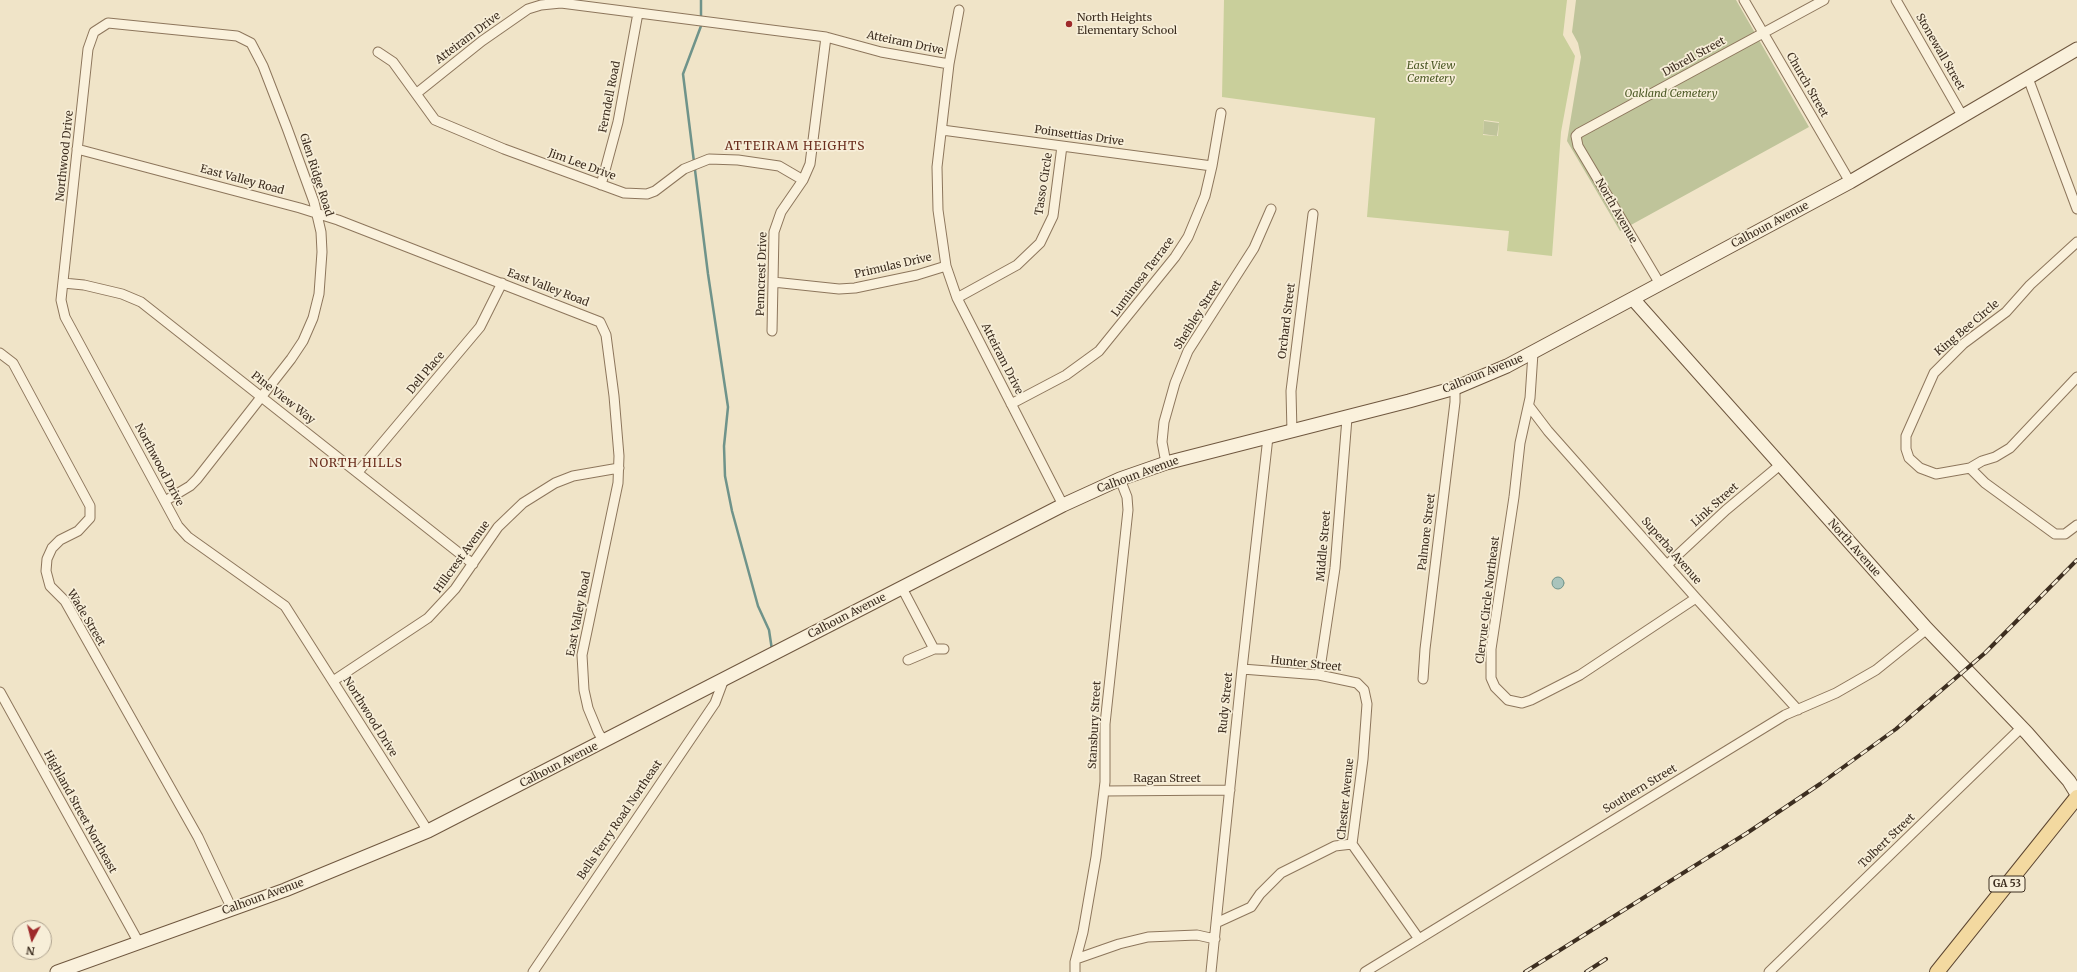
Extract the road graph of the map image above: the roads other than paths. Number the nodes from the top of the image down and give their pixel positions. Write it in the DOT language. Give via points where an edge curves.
graph roads {
  1 [pos="1744,0"];
  2 [pos="1824,0"];
  3 [pos="1896,0"];
  4 [pos="959,10"];
  5 [pos="638,13"];
  6 [pos="94,32"];
  7 [pos="1763,33"];
  8 [pos="826,37"];
  9 [pos="2077,49"];
  10 [pos="378,52"];
  11 [pos="949,64"];
  12 [pos="2028,78"];
  13 [pos="417,93"];
  14 [pos="1221,113"];
  15 [pos="1963,117"];
  16 [pos="942,130"];
  17 [pos="1576,136"];
  18 [pos="1062,146"];
  19 [pos="77,149"];
  20 [pos="1212,166"];
  21 [pos="804,180"];
  22 [pos="1850,182"];
  23 [pos="601,185"];
  24 [pos="2077,208"];
  25 [pos="1271,209"];
  26 [pos="317,213"];
  27 [pos="1313,214"];
  28 [pos="2077,242"];
  29 [pos="946,266"];
  30 [pos="773,282"];
  31 [pos="63,283"];
  32 [pos="502,283"];
  33 [pos="1660,284"];
  34 [pos="957,298"];
  35 [pos="1633,299"];
  36 [pos="772,331"];
  37 [pos="0,353"];
  38 [pos="1533,353"];
  39 [pos="2077,377"];
  40 [pos="1454,388"];
  41 [pos="262,396"];
  42 [pos="1011,404"];
  43 [pos="1529,406"];
  44 [pos="1347,418"];
  45 [pos="1292,432"];
  46 [pos="1268,437"];
  47 [pos="1166,463"];
  48 [pos="1780,465"];
  49 [pos="619,468"];
  50 [pos="1970,468"];
  51 [pos="358,472"];
  52 [pos="1120,479"];
  53 [pos="165,501"];
  54 [pos="1062,506"];
  55 [pos="2077,525"];
  56 [pos="473,564"];
  57 [pos="1668,564"];
  58 [pos="902,588"];
  59 [pos="1696,598"];
  60 [pos="1928,629"];
  61 [pos="934,649"];
  62 [pos="944,649"];
  63 [pos="908,660"];
  64 [pos="1242,669"];
  65 [pos="1319,675"];
  66 [pos="1424,679"];
  67 [pos="724,680"];
  68 [pos="334,681"];
  69 [pos="1364,690"];
  70 [pos="0,692"];
  71 [pos="1798,710"];
  72 [pos="2021,728"];
  73 [pos="604,742"];
  74 [pos="1230,790"];
  75 [pos="1104,791"];
  76 [pos="2077,796"];
  77 [pos="428,831"];
  78 [pos="1352,844"];
  79 [pos="232,909"];
  80 [pos="1216,924"];
  81 [pos="1214,939"];
  82 [pos="1419,939"];
  83 [pos="139,943"];
  84 [pos="1076,959"];
  85 [pos="1941,971"];
  86 [pos="57,972"];
  87 [pos="533,972"];
  88 [pos="1075,972"];
  89 [pos="1211,972"];
  90 [pos="1365,972"];
  91 [pos="1769,972"];
  1 -- 7 [label="street, Church Street"];
  2 -- 7 [label="street, Dibrell Street"];
  3 -- 15 [label="street, Stonewall Street"];
  4 -- 11 [label="street"];
  5 -- 8 [label="street, Atteiram Drive"];
  5 -- 13 [label="street, Atteiram Drive" via="561,3 528,9 482,41"];
  5 -- 23 [label="street, Ferndell Road" via="618,122"];
  6 -- 19 [label="street, Northwood Drive" via="88,49"];
  6 -- 26 [label="street, Glen Ridge Road" via="105,25 116,23 237,36 247,40 256,49 263,66"];
  7 -- 17 [label="street, Dibrell Street"];
  7 -- 22 [label="street, Church Street"];
  8 -- 11 [label="street, Atteiram Drive" via="881,52"];
  8 -- 21 [label="street, Penncrest Drive" via="812,153"];
  9 -- 12 [label="street, Calhoun Avenue"];
  10 -- 13 [label="street, Jim Lee Drive" via="393,62"];
  11 -- 16 [label="street, Atteiram Drive"];
  12 -- 15 [label="street, Calhoun Avenue"];
  12 -- 24 [label="street"];
  13 -- 23 [label="street, Jim Lee Drive" via="431,116 446,125"];
  14 -- 20 [label="street, Luminosa Terrace"];
  15 -- 22 [label="street, Calhoun Avenue"];
  16 -- 18 [label="street, Poinsettias Drive"];
  16 -- 29 [label="street, Atteiram Drive" via="937,187"];
  17 -- 33 [label="street, North Avenue" via="1578,146"];
  18 -- 20 [label="street, Poinsettias Drive"];
  18 -- 34 [label="street, Tasso Circle" via="1053,216 1040,243 1017,265"];
  19 -- 26 [label="street, East Valley Road"];
  19 -- 31 [label="street, Northwood Drive"];
  20 -- 42 [label="street, Luminosa Terrace" via="1205,196 1188,236 1175,257 1123,323 1099,351 1075,369"];
  21 -- 23 [label="street, Jim Lee Drive" via="778,166 709,159 684,169 647,194 624,193"];
  21 -- 30 [label="street, Penncrest Drive" via="781,212 777,222 774,232"];
  22 -- 33 [label="street, Calhoun Avenue"];
  25 -- 47 [label="street, Sheibley Street" via="1254,248 1188,351 1175,383 1164,422 1162,442"];
  26 -- 32 [label="street, East Valley Road"];
  26 -- 41 [label="street, Glen Ridge Road" via="322,252 319,294 313,318 303,341"];
  27 -- 45 [label="street, Orchard Street" via="1292,376"];
  28 -- 50 [label="street, King Bee Circle" via="2030,285 2006,312 1940,366 1926,388 1906,436 1909,458 1920,468 1936,474"];
  29 -- 30 [label="street, Primulas Drive" via="855,288 839,289"];
  29 -- 34 [label="street, Atteiram Drive"];
  30 -- 36 [label="street, Penncrest Drive"];
  31 -- 41 [label="street, Pine View Way" via="99,289 141,302"];
  31 -- 53 [label="street, Northwood Drive" via="61,300 65,317"];
  32 -- 49 [label="street, East Valley Road" via="595,318 603,326 614,396"];
  32 -- 51 [label="street, Dell Place" via="480,327"];
  33 -- 35 [label="street, Calhoun Avenue"];
  34 -- 42 [label="street, Atteiram Drive"];
  35 -- 38 [label="street, Calhoun Avenue"];
  35 -- 48 [label="street, North Avenue"];
  37 -- 79 [label="street, Wade Street" via="13,363 90,506 90,518 78,531 60,540 52,548 47,559 46,571 50,586 68,608 198,838"];
  38 -- 40 [label="street, Calhoun Avenue"];
  38 -- 43 [label="street, Clervue Circle Northeast"];
  39 -- 50 [label="street, King Bee Circle" via="2010,448"];
  40 -- 44 [label="street, Calhoun Avenue"];
  40 -- 66 [label="street, Palmore Street" via="1455,402 1426,641"];
  41 -- 51 [label="street, Pine View Way"];
  41 -- 53 [label="street, Glen Ridge Road" via="197,479"];
  42 -- 54 [label="street, Atteiram Drive"];
  43 -- 57 [label="street, Superba Avenue" via="1548,431"];
  43 -- 59 [label="street, Clervue Circle Northeast" via="1520,443 1491,649 1491,678 1502,696 1522,703 1546,693 1580,675"];
  44 -- 45 [label="street, Calhoun Avenue"];
  44 -- 65 [label="street, Middle Street" via="1335,568"];
  45 -- 46 [label="street, Calhoun Avenue"];
  46 -- 47 [label="street, Calhoun Avenue"];
  46 -- 64 [label="street, Rudy Street"];
  47 -- 52 [label="street, Calhoun Avenue"];
  48 -- 57 [label="street, Link Street" via="1726,510"];
  48 -- 60 [label="street, North Avenue"];
  49 -- 56 [label="street, Hillcrest Avenue" via="573,476 540,491 522,503 498,527"];
  49 -- 73 [label="street, East Valley Road" via="614,504 582,656 588,708"];
  50 -- 55 [label="street" via="1985,483 2055,534 2065,534"];
  51 -- 56 [label="street, Pine View Way"];
  52 -- 54 [label="street, Calhoun Avenue"];
  52 -- 75 [label="street, Stansbury Street" via="1127,497 1128,510 1105,724"];
  53 -- 68 [label="street, Northwood Drive" via="182,532 285,606"];
  54 -- 58 [label="street, Calhoun Avenue"];
  56 -- 68 [label="street, Hillcrest Avenue" via="443,604 428,618"];
  57 -- 59 [label="street, Superba Avenue"];
  58 -- 61 [label="street"];
  58 -- 67 [label="street, Calhoun Avenue"];
  59 -- 71 [label="street, Superba Avenue"];
  60 -- 71 [label="street, Southern Street" via="1876,670"];
  60 -- 72 [label="street, North Avenue"];
  61 -- 62 [label="street"];
  61 -- 63 [label="street"];
  64 -- 65 [label="street, Hunter Street"];
  64 -- 74 [label="street, Rudy Street"];
  65 -- 69 [label="street, Hunter Street" via="1357,683"];
  67 -- 73 [label="street, Calhoun Avenue"];
  67 -- 87 [label="street, Bells Ferry Road Northeast" via="715,703"];
  68 -- 77 [label="street, Northwood Drive"];
  69 -- 78 [label="street, Chester Avenue" via="1367,704 1363,759"];
  70 -- 83 [label="street, Highland Street Northeast"];
  71 -- 82 [label="street, Southern Street" via="1785,715"];
  72 -- 76 [label="street, North Avenue" via="2069,781"];
  72 -- 91 [label="street, Tolbert Street"];
  73 -- 77 [label="street, Calhoun Avenue"];
  74 -- 75 [label="street, Ragan Street"];
  74 -- 80 [label="street, Rudy Street"];
  75 -- 84 [label="street, Stansbury Street" via="1096,857"];
  76 -- 85 [label="main road, GA 53"];
  77 -- 79 [label="street, Calhoun Avenue" via="293,887"];
  78 -- 80 [label="street" via="1335,846 1281,873 1251,907"];
  78 -- 82 [label="street, Chester Avenue"];
  79 -- 83 [label="street, Calhoun Avenue"];
  80 -- 81 [label="street, Rudy Street"];
  81 -- 84 [label="street" via="1197,936 1142,938"];
  81 -- 89 [label="street, Rudy Street"];
  82 -- 90 [label="street, Southern Street"];
  83 -- 86 [label="street, Calhoun Avenue"];
  84 -- 88 [label="street, Stansbury Street"];
}
